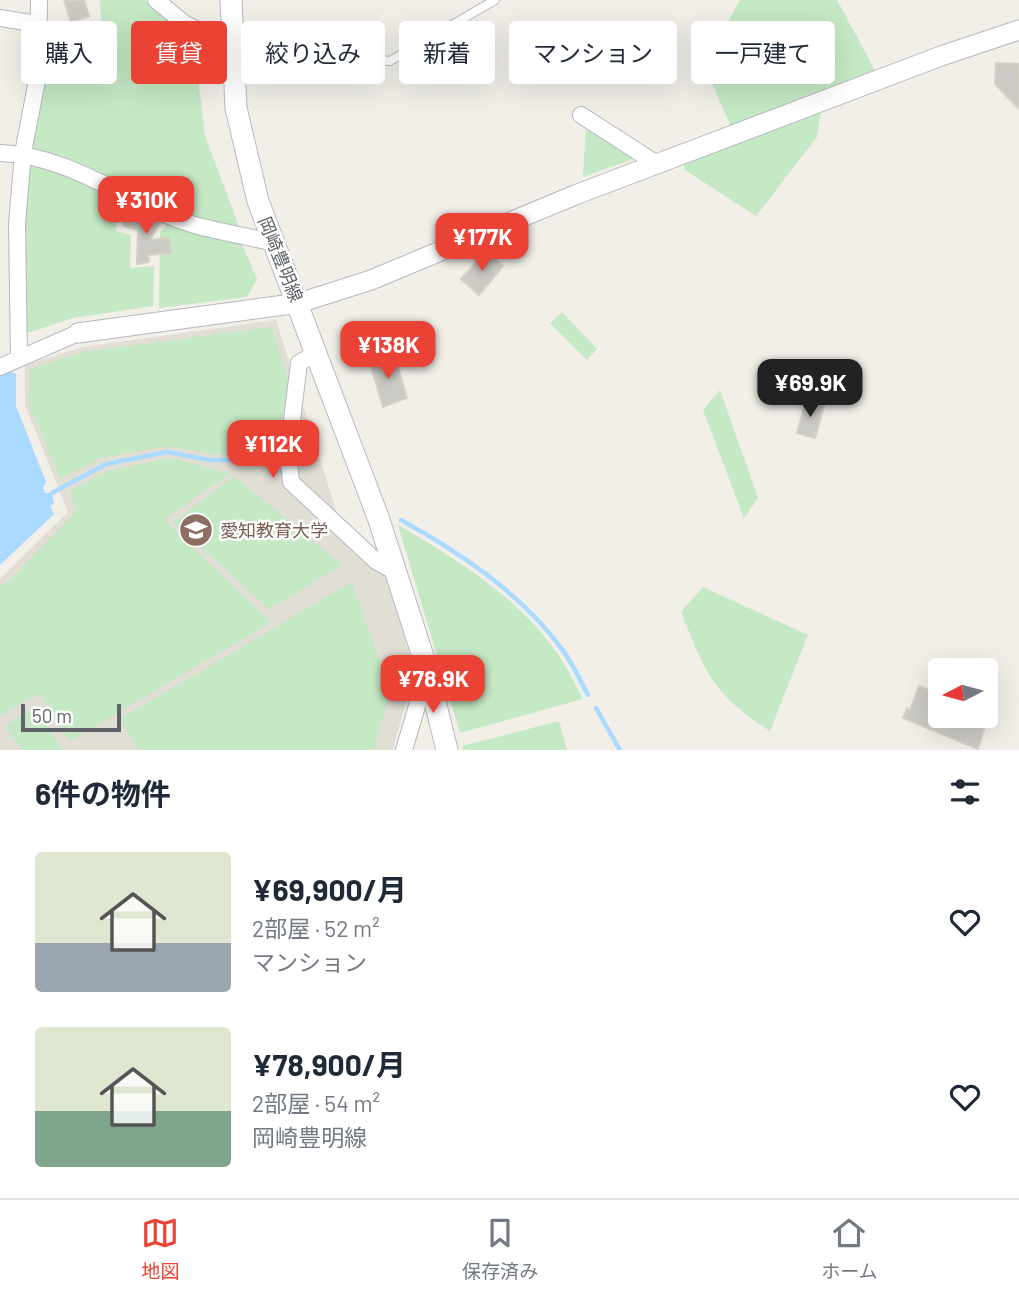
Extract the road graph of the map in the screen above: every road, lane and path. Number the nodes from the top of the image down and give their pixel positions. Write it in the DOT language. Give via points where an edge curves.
graph roads {
  1 [pos="39,0"];
  2 [pos="156,0"];
  3 [pos="231,0"];
  4 [pos="495,0"];
  5 [pos="0,18"];
  6 [pos="36,21"];
  7 [pos="21,22"];
  8 [pos="1019,30"];
  9 [pos="232,46"];
  10 [pos="36,84"];
  11 [pos="581,115"];
  12 [pos="0,153"];
  13 [pos="23,153"];
  14 [pos="657,164"];
  15 [pos="274,243"];
  16 [pos="299,303"];
  17 [pos="78,333"];
  18 [pos="318,352"];
  19 [pos="19,358"];
  20 [pos="0,367"];
  21 [pos="396,572"];
  22 [pos="427,669"];
  23 [pos="404,750"];
  24 [pos="447,750"];
  1 -- 6 [label="street"];
  2 -- 9 [label="street" via="185,24"];
  3 -- 9 [label="main road, 岡崎豊明線"];
  4 -- 9 [label="lane" via="390,61"];
  5 -- 7 [label="street"];
  8 -- 14 [label="street"];
  9 -- 15 [label="main road, 岡崎豊明線" via="244,148"];
  10 -- 13 [label="street"];
  11 -- 14 [label="street"];
  12 -- 13 [label="street"];
  13 -- 15 [label="street" via="68,166 172,218"];
  13 -- 19 [label="street" via="17,224"];
  14 -- 16 [label="street" via="371,280"];
  15 -- 16 [label="main road, 岡崎豊明線"];
  16 -- 17 [label="street"];
  16 -- 18 [label="main road, 岡崎豊明線"];
  17 -- 19 [label="street"];
  18 -- 21 [label="main road, 岡崎豊明線"];
  18 -- 21 [label="street" via="299,363 288,452 291,482 376,561"];
  19 -- 20 [label="street"];
  21 -- 22 [label="main road, 岡崎豊明線"];
  22 -- 23 [label="street"];
  22 -- 24 [label="main road, 岡崎豊明線"];
}
